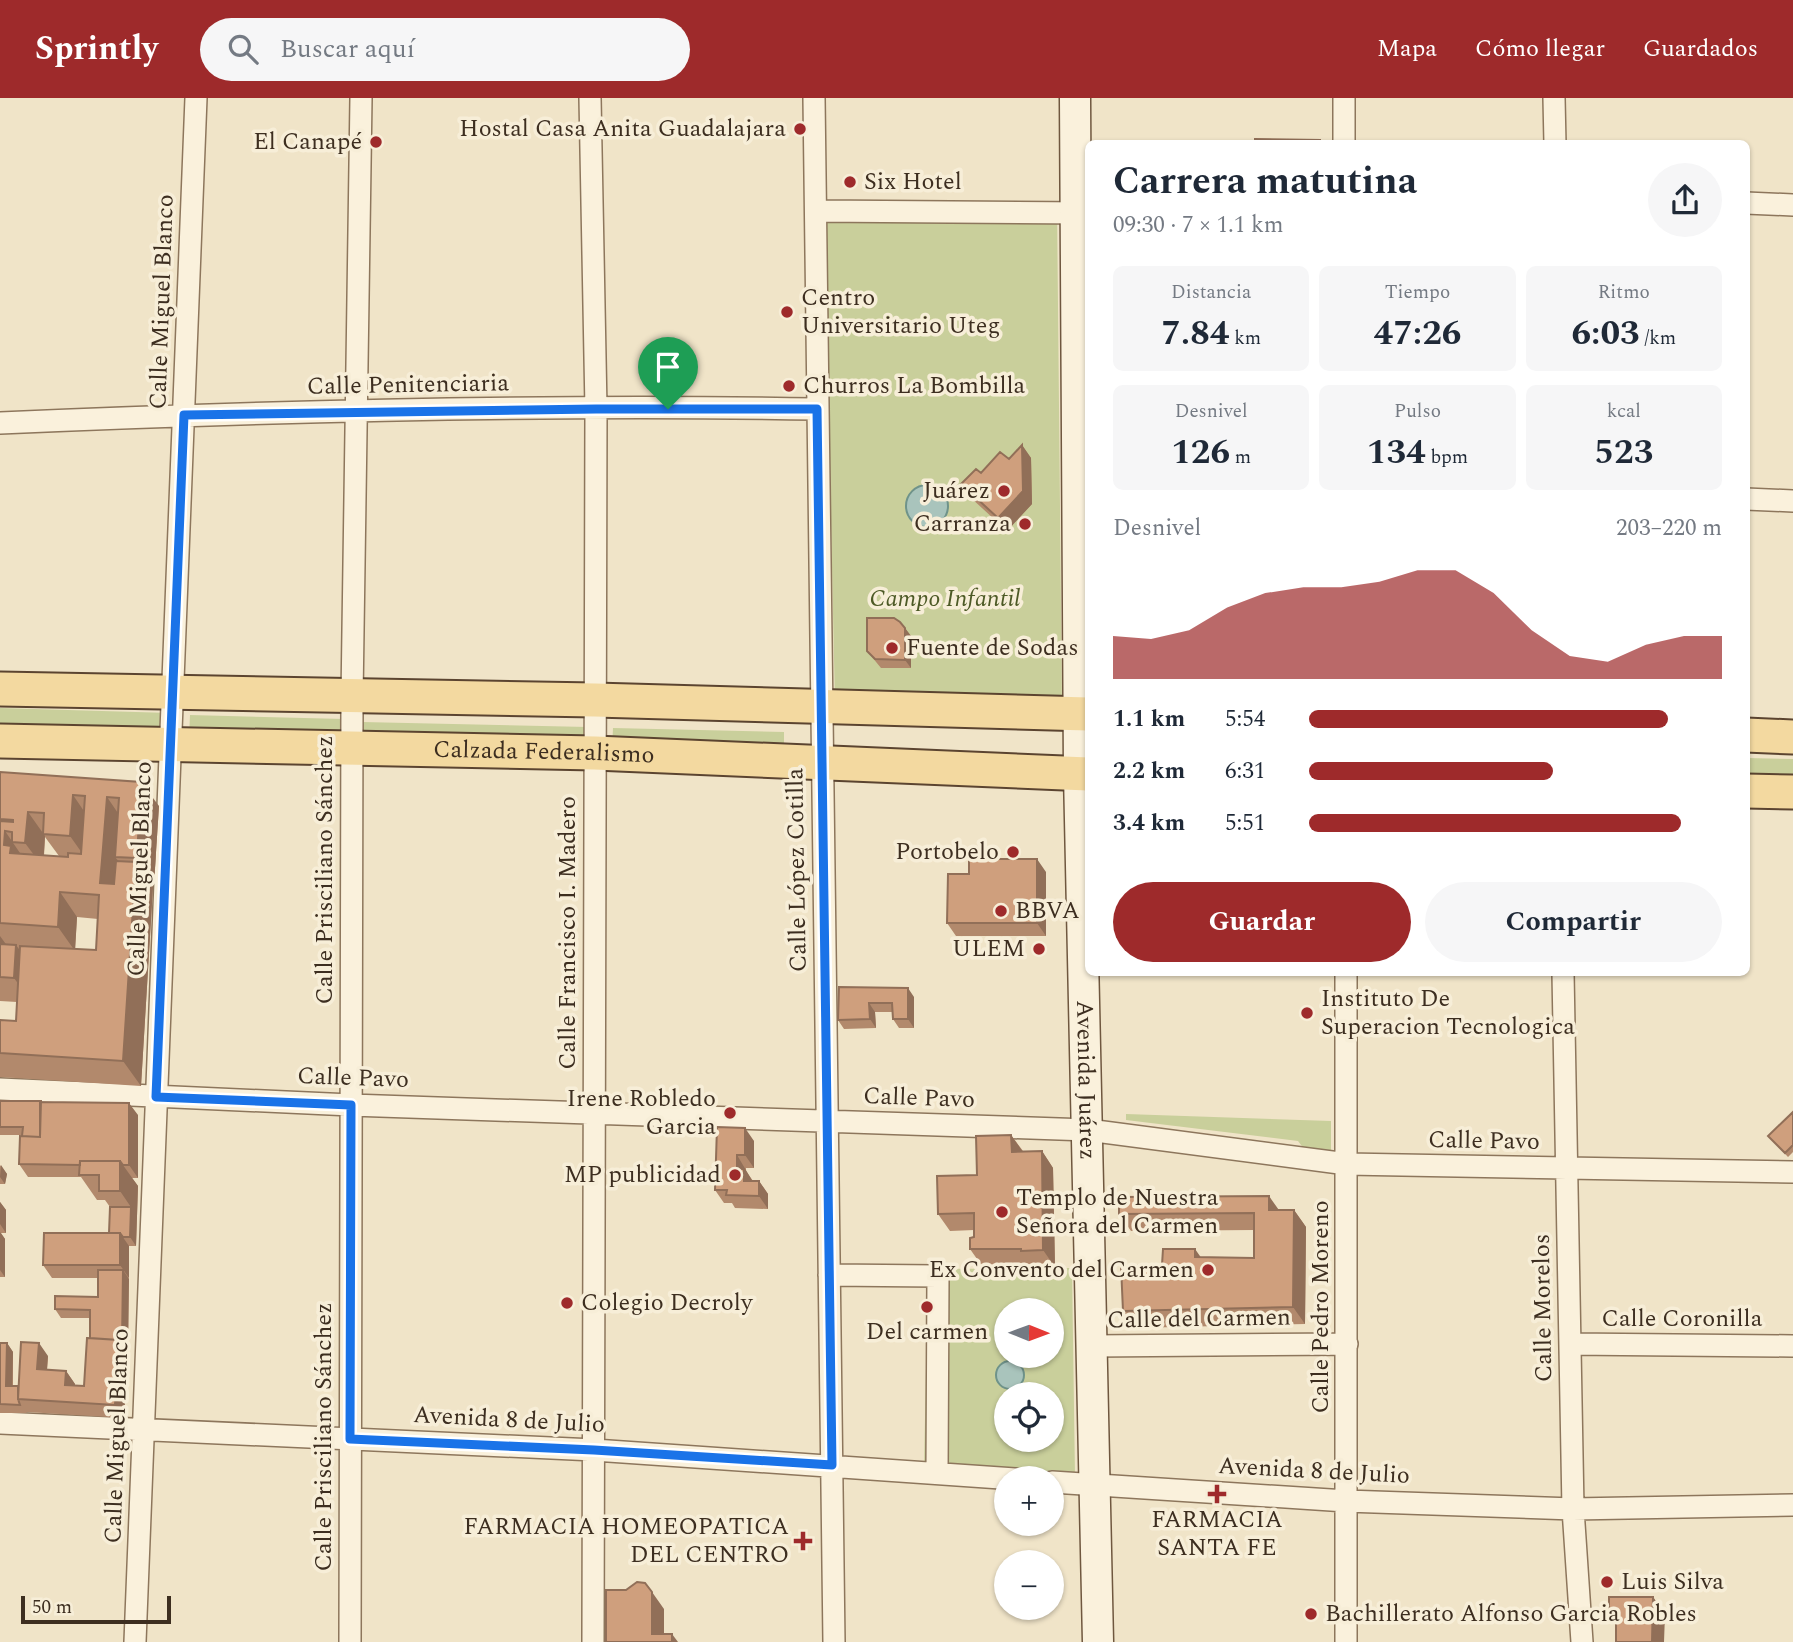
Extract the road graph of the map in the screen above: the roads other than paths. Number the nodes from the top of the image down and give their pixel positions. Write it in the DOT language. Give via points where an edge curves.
graph roads {
  1 [pos="196,98"];
  2 [pos="361,98"];
  3 [pos="590,98"];
  4 [pos="814,98"];
  5 [pos="1075,98"];
  6 [pos="1344,98"];
  7 [pos="1554,98"];
  8 [pos="1344,140"];
  9 [pos="1555,140"];
  10 [pos="1750,203"];
  11 [pos="1793,205"];
  12 [pos="816,211"];
  13 [pos="1082,213"];
  14 [pos="596,409"];
  15 [pos="817,409"];
  16 [pos="356,412"];
  17 [pos="184,415"];
  18 [pos="0,423"];
  19 [pos="1750,499"];
  20 [pos="1793,501"];
  21 [pos="0,689"];
  22 [pos="173,693"];
  23 [pos="352,697"];
  24 [pos="595,700"];
  25 [pos="821,706"];
  26 [pos="1084,714"];
  27 [pos="1750,735"];
  28 [pos="1793,737"];
  29 [pos="0,741"];
  30 [pos="172,743"];
  31 [pos="352,749"];
  32 [pos="595,753"];
  33 [pos="822,761"];
  34 [pos="1084,774"];
  35 [pos="1750,791"];
  36 [pos="1793,792"];
  37 [pos="1085,863"];
  38 [pos="1086,976"];
  39 [pos="1346,976"];
  40 [pos="1563,976"];
  41 [pos="0,1089"];
  42 [pos="156,1097"];
  43 [pos="351,1105"];
  44 [pos="594,1113"];
  45 [pos="827,1121"];
  46 [pos="1088,1130"];
  47 [pos="1347,1164"];
  48 [pos="1566,1168"];
  49 [pos="1793,1172"];
  50 [pos="829,1275"];
  51 [pos="1347,1344"];
  52 [pos="1570,1344"];
  53 [pos="1093,1346"];
  54 [pos="1793,1346"];
  55 [pos="0,1423"];
  56 [pos="144,1430"];
  57 [pos="350,1439"];
  58 [pos="594,1450"];
  59 [pos="832,1465"];
  60 [pos="937,1473"];
  61 [pos="994,1477"];
  62 [pos="1064,1483"];
  63 [pos="1096,1485"];
  64 [pos="1346,1501"];
  65 [pos="1793,1505"];
  66 [pos="1573,1509"];
  67 [pos="135,1642"];
  68 [pos="350,1642"];
  69 [pos="593,1642"];
  70 [pos="834,1642"];
  71 [pos="1098,1642"];
  72 [pos="1346,1642"];
  73 [pos="1582,1642"];
  1 -- 17 [label="street, Calle Miguel Blanco"];
  2 -- 16 [label="street, Calle Prisciliano Sánchez"];
  3 -- 14 [label="street, Calle Francisco I. Madero"];
  4 -- 12 [label="street, Calle López Cotilla"];
  5 -- 13 [label="main road, Avenida Juárez"];
  6 -- 8 [label="street"];
  7 -- 9 [label="street"];
  10 -- 11 [label="street"];
  12 -- 13 [label="street"];
  12 -- 15 [label="street, Calle López Cotilla"];
  13 -- 26 [label="main road, Avenida Juárez"];
  14 -- 15 [label="street, Calle Penitenciaria"];
  14 -- 16 [label="street, Calle Penitenciaria"];
  14 -- 24 [label="street, Calle Francisco I. Madero"];
  15 -- 25 [label="street, Calle López Cotilla"];
  16 -- 17 [label="street, Calle Penitenciaria"];
  16 -- 23 [label="street, Calle Prisciliano Sánchez"];
  17 -- 18 [label="street, Calle Penitenciaria"];
  17 -- 22 [label="street, Calle Miguel Blanco"];
  19 -- 20 [label="street"];
  21 -- 22 [label="main road"];
  22 -- 23 [label="main road"];
  22 -- 30 [label="street, Calle Miguel Blanco"];
  23 -- 24 [label="main road"];
  23 -- 31 [label="street, Calle Prisciliano Sánchez"];
  24 -- 25 [label="main road"];
  24 -- 32 [label="street, Calle Francisco I. Madero"];
  25 -- 26 [label="main road"];
  25 -- 33 [label="street, Calle López Cotilla"];
  26 -- 34 [label="main road, Avenida Juárez"];
  27 -- 28 [label="main road"];
  29 -- 30 [label="main road, Calzada Federalismo"];
  30 -- 31 [label="main road, Calzada Federalismo"];
  30 -- 42 [label="street, Calle Miguel Blanco"];
  31 -- 32 [label="main road, Calzada Federalismo"];
  31 -- 43 [label="street, Calle Prisciliano Sánchez"];
  32 -- 33 [label="main road, Calzada Federalismo"];
  32 -- 44 [label="street, Calle Francisco I. Madero"];
  33 -- 34 [label="main road, Calzada Federalismo"];
  33 -- 45 [label="street, Calle López Cotilla"];
  34 -- 37 [label="main road, Avenida Juárez"];
  35 -- 36 [label="main road"];
  38 -- 46 [label="main road, Avenida Juárez"];
  39 -- 47 [label="street, Calle Pedro Moreno"];
  40 -- 48 [label="street, Calle Morelos"];
  41 -- 42 [label="street, Calle Pavo"];
  42 -- 43 [label="street, Calle Pavo"];
  42 -- 56 [label="street, Calle Miguel Blanco"];
  43 -- 44 [label="street, Calle Pavo"];
  43 -- 57 [label="street, Calle Prisciliano Sánchez"];
  44 -- 45 [label="street, Calle Pavo"];
  44 -- 58 [label="street, Calle Francisco I. Madero"];
  45 -- 46 [label="street, Calle Pavo"];
  45 -- 50 [label="street, Calle López Cotilla"];
  46 -- 47 [label="street, Calle Pavo"];
  46 -- 53 [label="main road, Avenida Juárez"];
  47 -- 48 [label="street, Calle Pavo"];
  47 -- 51 [label="street, Calle Pedro Moreno"];
  48 -- 49 [label="street, Calle Pavo"];
  48 -- 52 [label="street, Calle Morelos"];
  50 -- 59 [label="street, Calle López Cotilla"];
  50 -- 60 [label="street" via="938,1276"];
  51 -- 53 [label="street, Calle del Carmen"];
  51 -- 64 [label="street, Calle Pedro Moreno"];
  52 -- 54 [label="street, Calle Coronilla"];
  52 -- 66 [label="street, Calle Morelos"];
  53 -- 63 [label="main road, Avenida Juárez"];
  55 -- 56 [label="street, Avenida 8 de Julio"];
  56 -- 57 [label="street, Avenida 8 de Julio"];
  56 -- 67 [label="street, Calle Miguel Blanco"];
  57 -- 58 [label="street, Avenida 8 de Julio"];
  57 -- 68 [label="street, Calle Prisciliano Sánchez"];
  58 -- 59 [label="street, Avenida 8 de Julio"];
  58 -- 69 [label="street, Calle Francisco I. Madero"];
  59 -- 60 [label="street, Avenida 8 de Julio"];
  59 -- 70 [label="street, Calle López Cotilla"];
  60 -- 61 [label="street, Avenida 8 de Julio"];
  62 -- 63 [label="street, Avenida 8 de Julio"];
  63 -- 64 [label="street, Avenida 8 de Julio"];
  63 -- 71 [label="main road, Avenida Juárez"];
  64 -- 66 [label="street, Avenida 8 de Julio"];
  64 -- 72 [label="street, Calle Pedro Moreno"];
  65 -- 66 [label="street, Avenida 8 de Julio"];
  66 -- 73 [label="street, Calle Morelos"];
}
